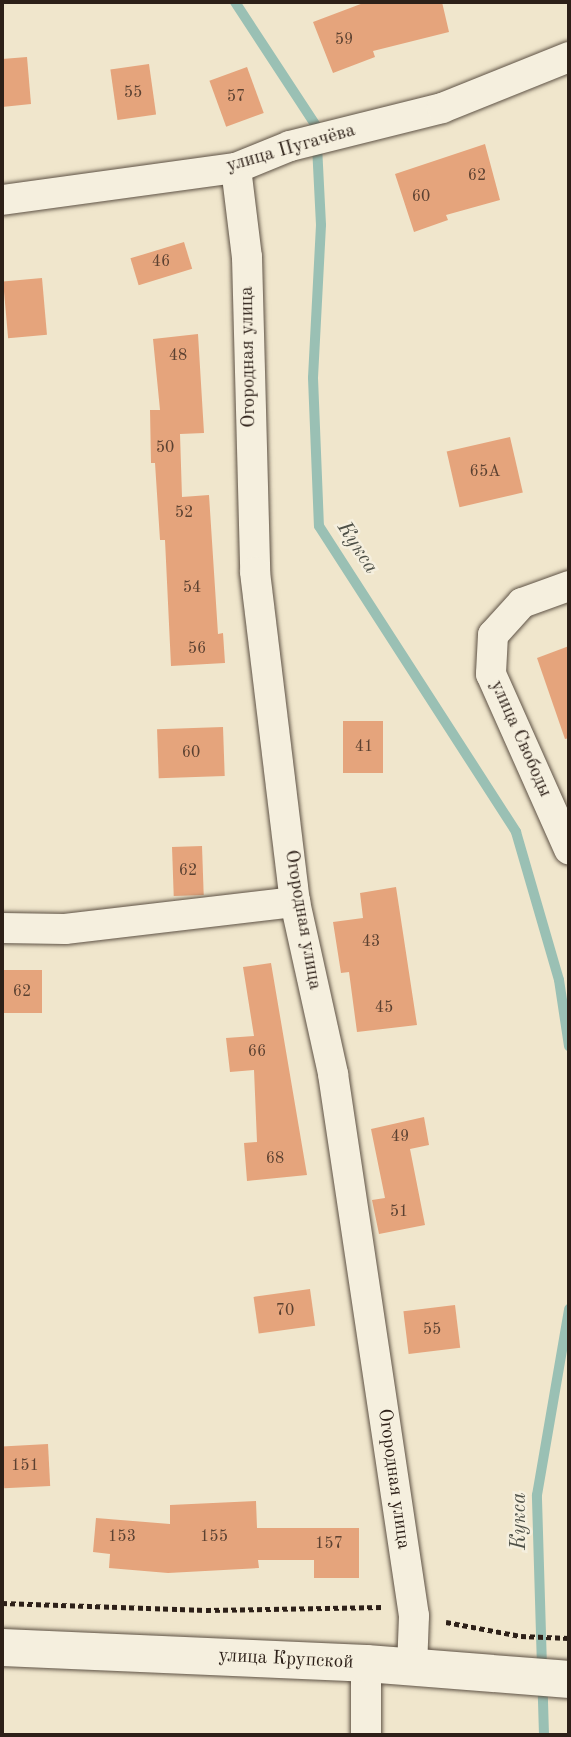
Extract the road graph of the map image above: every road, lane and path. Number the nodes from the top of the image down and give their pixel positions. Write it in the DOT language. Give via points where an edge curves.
graph roads {
  1 [pos="569,57"];
  2 [pos="236,168"];
  3 [pos="2,200"];
  4 [pos="569,586"];
  5 [pos="569,849"];
  6 [pos="295,902"];
  7 [pos="2,928"];
  8 [pos="2,1603"];
  9 [pos="414,1616"];
  10 [pos="569,1638"];
  11 [pos="2,1647"];
  12 [pos="366,1663"];
  13 [pos="412,1668"];
  14 [pos="549,1679"];
  15 [pos="366,1735"];
  1 -- 2 [label="street, улица Пугачёва" via="442,108 290,146"];
  2 -- 3 [label="street, улица Пугачёва"];
  2 -- 6 [label="street, Огородная улица" via="247,257 255,572"];
  4 -- 5 [label="street, улица Свободы" via="522,603 493,635 491,674"];
  6 -- 7 [label="street" via="65,929"];
  6 -- 9 [label="street, Огородная улица" via="333,1074"];
  8 -- 9 [label="path" via="206,1610 379,1606"];
  9 -- 10 [label="path" via="522,1636"];
  9 -- 13 [label="street, Огородная улица"];
  11 -- 12 [label="street, улица Крупской"];
  12 -- 13 [label="street, улица Крупской"];
  12 -- 15 [label="street"];
  13 -- 14 [label="street, улица Крупской"];
}
